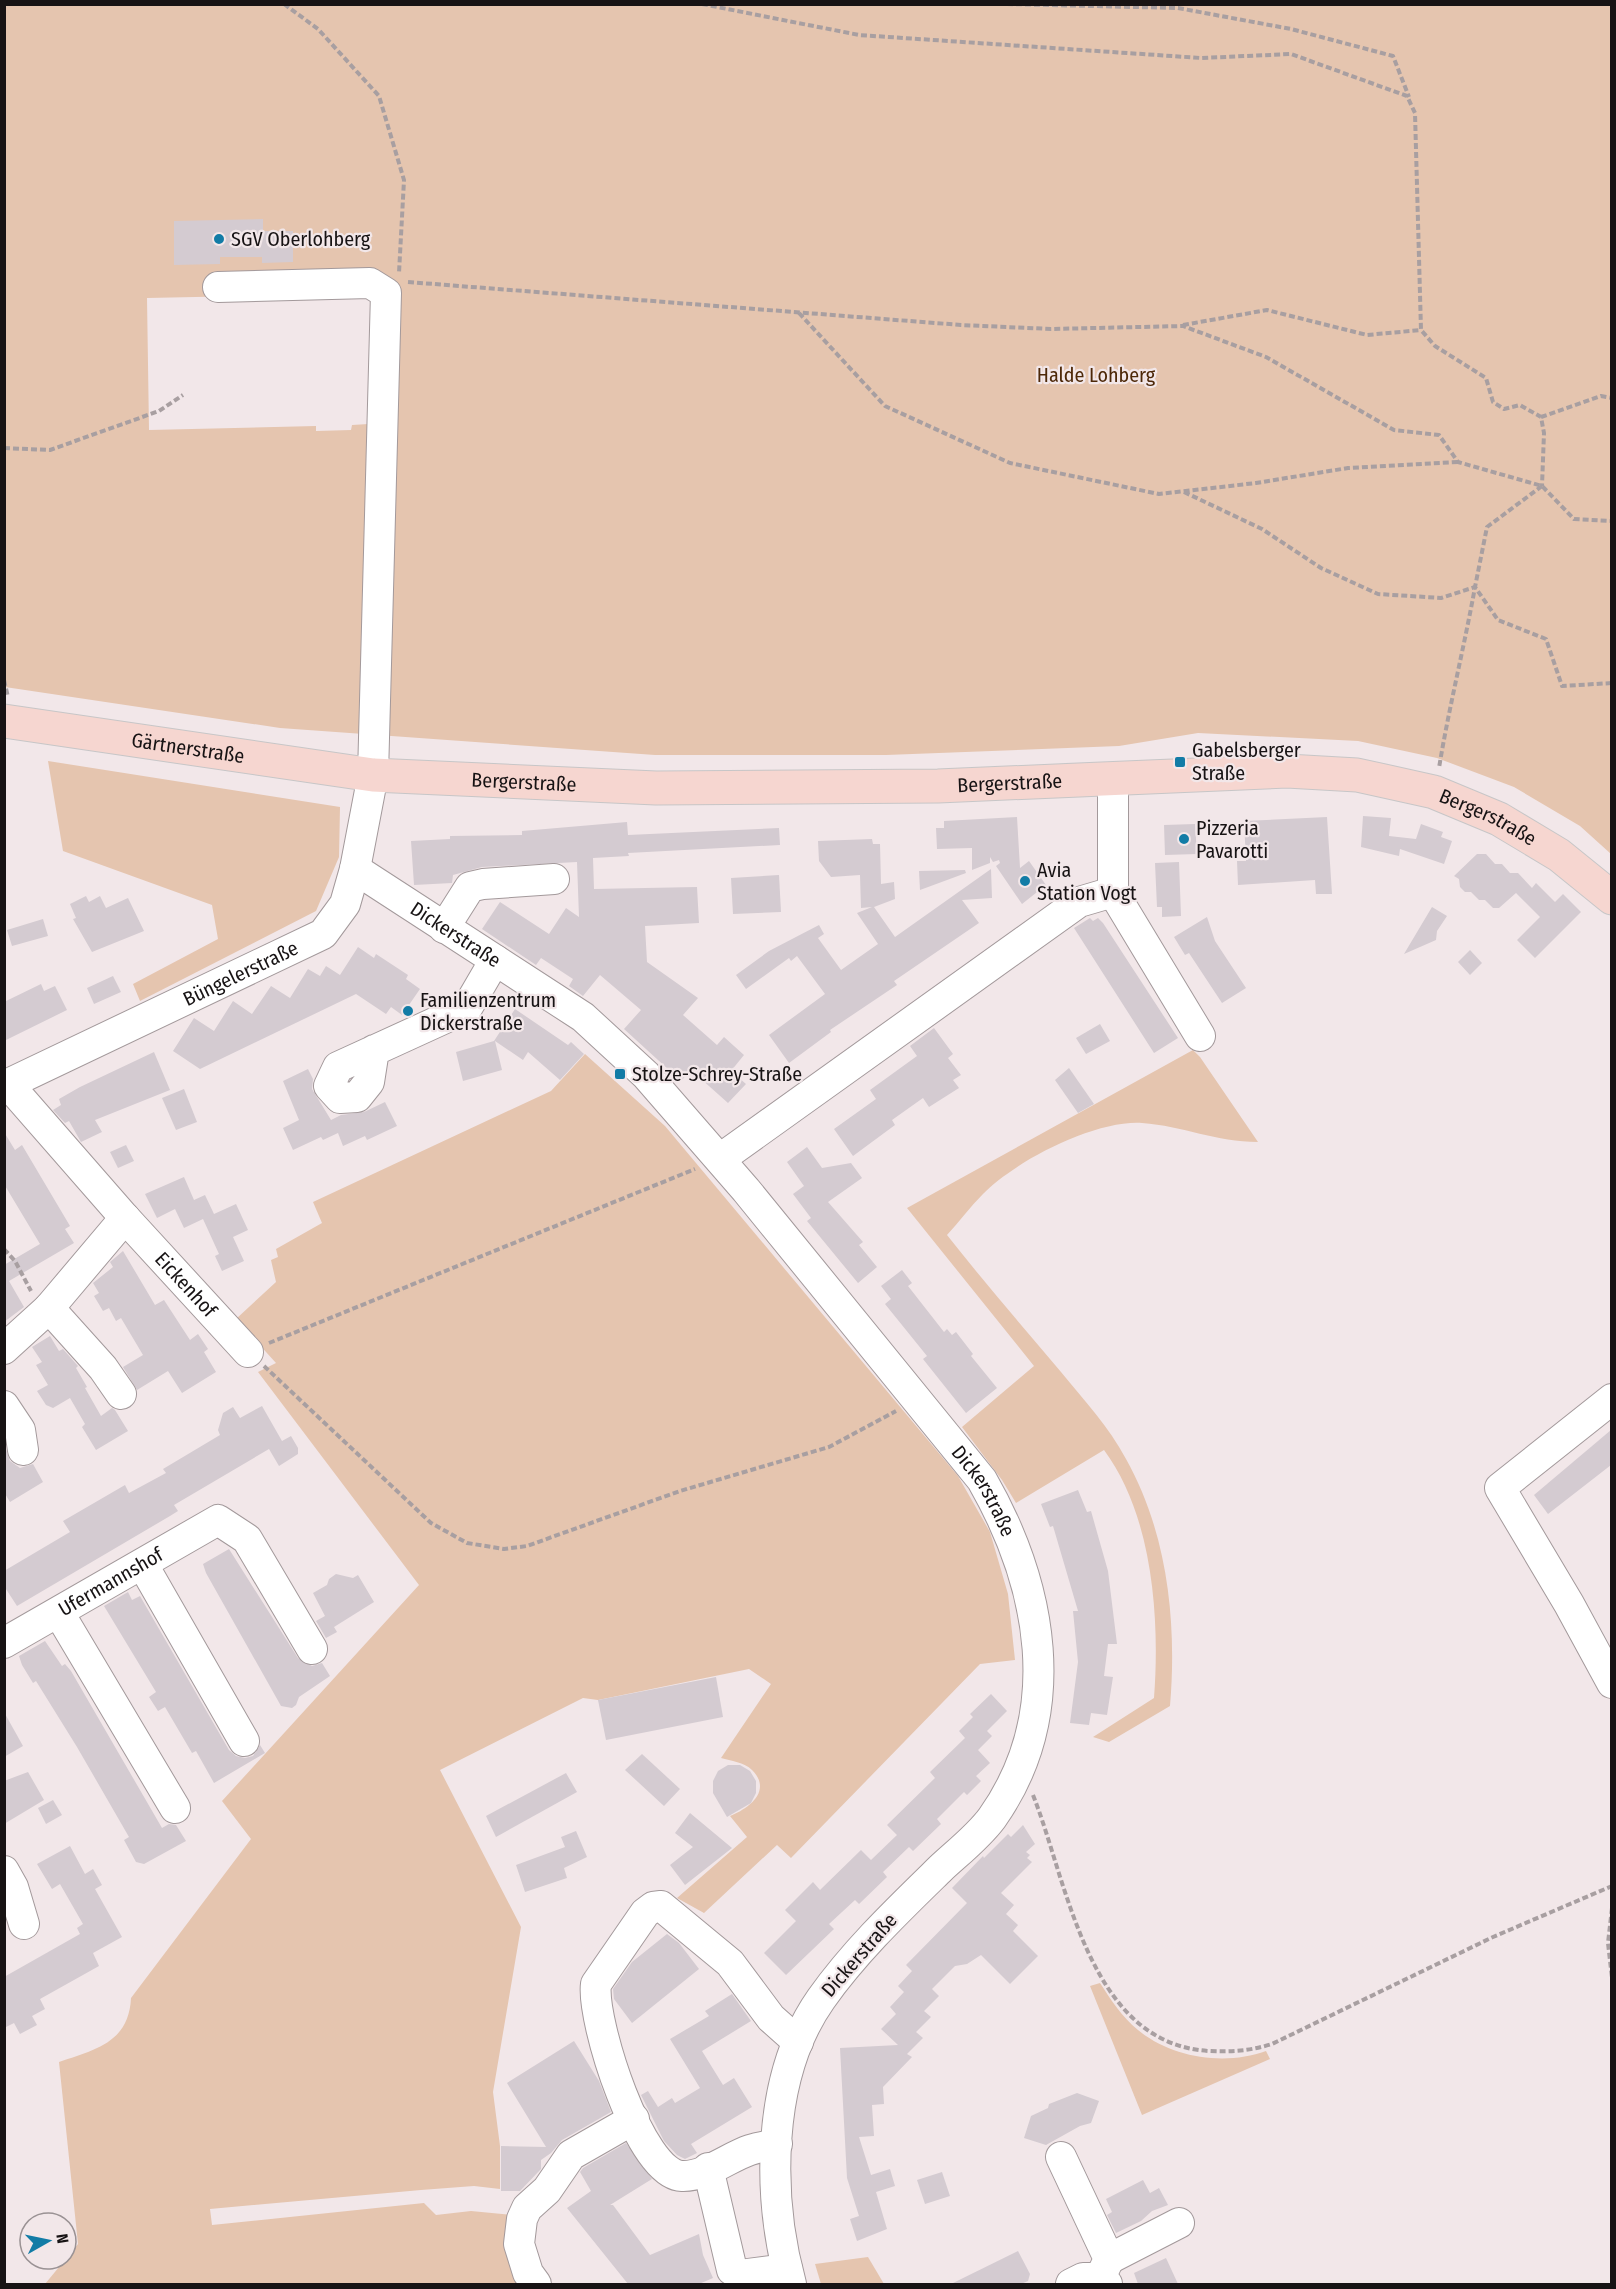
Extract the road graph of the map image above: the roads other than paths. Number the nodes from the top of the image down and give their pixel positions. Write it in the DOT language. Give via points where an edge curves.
graph roads {
  1 [pos="218,287"];
  2 [pos="4,721"];
  3 [pos="373,775"];
  4 [pos="1113,779"];
  5 [pos="355,869"];
  6 [pos="554,879"];
  7 [pos="1113,892"];
  8 [pos="1611,898"];
  9 [pos="444,928"];
  10 [pos="495,960"];
  11 [pos="1200,1036"];
  12 [pos="374,1050"];
  13 [pos="6,1085"];
  14 [pos="720,1159"];
  15 [pos="125,1218"];
  16 [pos="46,1310"];
  17 [pos="4,1348"];
  18 [pos="248,1352"];
  19 [pos="121,1394"];
  20 [pos="1611,1399"];
  21 [pos="4,1406"];
  22 [pos="23,1450"];
  23 [pos="143,1565"];
  24 [pos="59,1613"];
  25 [pos="4,1643"];
  26 [pos="312,1649"];
  27 [pos="1611,1683"];
  28 [pos="244,1741"];
  29 [pos="175,1808"];
  30 [pos="4,1871"];
  31 [pos="24,1924"];
  32 [pos="798,2042"];
  33 [pos="634,2119"];
  34 [pos="777,2144"];
  35 [pos="1060,2157"];
  36 [pos="708,2169"];
  37 [pos="1179,2223"];
  38 [pos="1105,2274"];
  39 [pos="789,2277"];
  40 [pos="728,2280"];
  41 [pos="536,2284"];
  42 [pos="1071,2284"];
  1 -- 3 [label="street, Büngelerstraße" via="370,283 386,293"];
  2 -- 3 [label="main road, Gärtnerstraße"];
  3 -- 4 [label="main road, Bergerstraße" via="656,788 938,786"];
  3 -- 5 [label="street, Büngelerstraße"];
  4 -- 7 [label="street"];
  4 -- 8 [label="main road, Bergerstraße" via="1320,771 1388,780 1434,792 1499,819 1578,869"];
  5 -- 9 [label="street, Dickerstraße"];
  5 -- 13 [label="street, Büngelerstraße" via="345,904 323,934"];
  6 -- 9 [label="street" via="470,887"];
  7 -- 11 [label="street"];
  7 -- 14 [label="street" via="1079,902"];
  9 -- 10 [label="street, Dickerstraße"];
  10 -- 12 [label="street" via="467,1008"];
  10 -- 14 [label="street, Dickerstraße" via="583,1017 646,1075"];
  13 -- 15 [label="street, Eickenhof"];
  14 -- 32 [label="street, Dickerstraße" via="982,1480 1004,1519 1030,1597 1040,1692 1030,1735 1012,1783 991,1819 858,1953 820,2000"];
  15 -- 16 [label="street"];
  15 -- 18 [label="street, Eickenhof"];
  16 -- 17 [label="street"];
  16 -- 19 [label="street" via="103,1368"];
  20 -- 27 [label="street" via="1500,1488"];
  21 -- 22 [label="street" via="20,1430"];
  23 -- 24 [label="street, Ufermannshof"];
  23 -- 26 [label="street, Ufermannshof" via="218,1520 247,1539"];
  23 -- 28 [label="street"];
  24 -- 25 [label="street, Ufermannshof"];
  24 -- 29 [label="street"];
  30 -- 31 [label="street"];
  32 -- 33 [label="street" via="771,2018 730,1963 670,1912 661,1906 653,1907 608,1964 594,1996 618,2084"];
  32 -- 34 [label="street, Dickerstraße"];
  33 -- 36 [label="street" via="643,2140 671,2174 682,2176"];
  33 -- 41 [label="street" via="571,2155 547,2190 527,2208 519,2244"];
  34 -- 36 [label="street" via="752,2149"];
  34 -- 39 [label="street, Dickerstraße" via="776,2209"];
  35 -- 38 [label="street"];
  36 -- 40 [label="street" via="732,2270"];
  37 -- 38 [label="street"];
  38 -- 42 [label="street"];
  39 -- 40 [label="street"];
}
